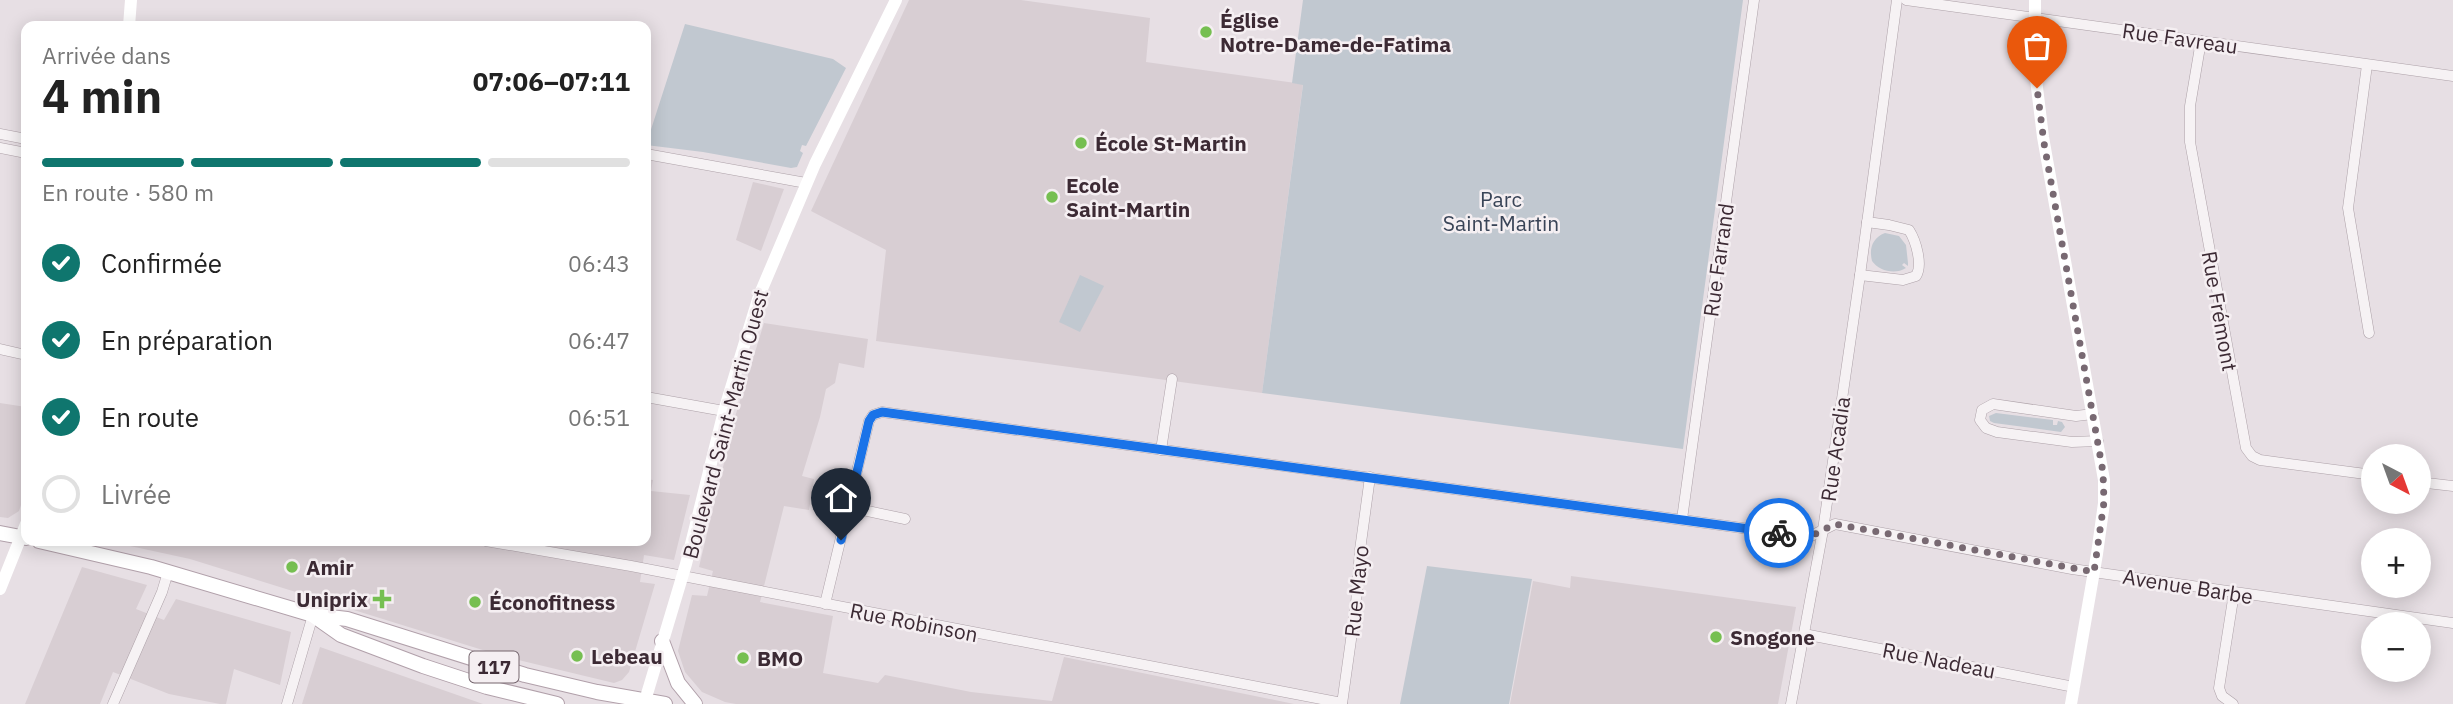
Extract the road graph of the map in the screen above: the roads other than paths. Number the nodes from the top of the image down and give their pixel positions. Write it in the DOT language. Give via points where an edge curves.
graph roads {
  1 [pos="131,0"];
  2 [pos="896,0"];
  3 [pos="1754,0"];
  4 [pos="1897,0"];
  5 [pos="1906,0"];
  6 [pos="2035,0"];
  7 [pos="2035,18"];
  8 [pos="129,21"];
  9 [pos="2201,41"];
  10 [pos="2367,65"];
  11 [pos="2453,76"];
  12 [pos="0,134"];
  13 [pos="21,138"];
  14 [pos="0,148"];
  15 [pos="21,152"];
  16 [pos="651,155"];
  17 [pos="806,183"];
  18 [pos="1867,222"];
  19 [pos="1860,275"];
  20 [pos="2369,333"];
  21 [pos="0,349"];
  22 [pos="21,354"];
  23 [pos="1171,379"];
  24 [pos="651,398"];
  25 [pos="724,411"];
  26 [pos="2094,414"];
  27 [pos="2098,441"];
  28 [pos="1161,450"];
  29 [pos="2361,473"];
  30 [pos="1370,477"];
  31 [pos="2431,483"];
  32 [pos="2453,486"];
  33 [pos="849,507"];
  34 [pos="905,519"];
  35 [pos="1682,519"];
  36 [pos="1823,530"];
  37 [pos="0,533"];
  38 [pos="21,533"];
  39 [pos="21,542"];
  40 [pos="60,546"];
  41 [pos="514,546"];
  42 [pos="168,572"];
  43 [pos="2094,572"];
  44 [pos="682,577"];
  45 [pos="0,589"];
  46 [pos="2234,593"];
  47 [pos="825,604"];
  48 [pos="313,615"];
  49 [pos="2453,623"];
  50 [pos="1804,634"];
  51 [pos="662,641"];
  52 [pos="2074,687"];
  53 [pos="645,702"];
  54 [pos="113,704"];
  55 [pos="287,704"];
  56 [pos="557,704"];
  57 [pos="665,704"];
  58 [pos="695,704"];
  59 [pos="1342,704"];
  60 [pos="1791,704"];
  61 [pos="2071,704"];
  62 [pos="2233,704"];
  1 -- 8 [label="street"];
  2 -- 17 [label="street, Boulevard Saint-Martin Ouest"];
  3 -- 35 [label="street, Rue Farrand"];
  4 -- 18 [label="street, Rue Acadia"];
  5 -- 7 [label="street, Rue Favreau"];
  6 -- 7 [label="street"];
  7 -- 9 [label="street, Rue Favreau"];
  7 -- 26 [label="street" via="2035,71 2044,143"];
  9 -- 10 [label="street, Rue Favreau"];
  9 -- 29 [label="street, Rue Frémont" via="2190,106 2190,142 2246,448 2260,460"];
  10 -- 11 [label="street, Rue Favreau"];
  10 -- 20 [label="street" via="2348,208"];
  12 -- 13 [label="street"];
  14 -- 15 [label="street"];
  16 -- 17 [label="street"];
  17 -- 25 [label="street, Boulevard Saint-Martin Ouest" via="760,292"];
  18 -- 19 [label="street, Rue Acadia"];
  18 -- 19 [label="street" via="1909,230 1920,268 1916,276 1903,280"];
  19 -- 36 [label="street, Rue Acadia"];
  21 -- 22 [label="street"];
  23 -- 28 [label="street"];
  24 -- 25 [label="street"];
  25 -- 44 [label="street, Boulevard Saint-Martin Ouest"];
  26 -- 27 [label="street"];
  26 -- 27 [label="street" via="1993,404 1982,410 1980,420 1997,432"];
  27 -- 43 [label="street" via="2104,487"];
  28 -- 30 [label="street, Avenue Barbe"];
  28 -- 33 [label="street, Avenue Barbe" via="879,412 869,421"];
  30 -- 35 [label="street, Avenue Barbe"];
  30 -- 59 [label="street, Rue Mayo"];
  31 -- 32 [label="street"];
  33 -- 34 [label="street"];
  33 -- 47 [label="street, Avenue Barbe"];
  35 -- 36 [label="street, Avenue Barbe" via="1809,537"];
  36 -- 43 [label="street, Avenue Barbe" via="1835,524"];
  36 -- 50 [label="street, Rue Acadia"];
  37 -- 38 [label="main road"];
  39 -- 45 [label="street"];
  40 -- 42 [label="main road, 117"];
  41 -- 44 [label="street, Rue Robinson"];
  42 -- 48 [label="main road, 117"];
  42 -- 54 [label="street"];
  43 -- 46 [label="street, Avenue Barbe"];
  43 -- 52 [label="street"];
  44 -- 47 [label="street, Rue Robinson"];
  44 -- 51 [label="street, Boulevard Saint-Martin Ouest"];
  46 -- 49 [label="street, Avenue Barbe"];
  46 -- 62 [label="street" via="2219,688"];
  47 -- 59 [label="street, Rue Robinson"];
  48 -- 53 [label="main road, 117" via="347,619 525,675"];
  48 -- 55 [label="street"];
  48 -- 56 [label="main road, 117" via="341,635 423,666"];
  50 -- 52 [label="street, Rue Nadeau"];
  50 -- 60 [label="street, Rue Acadia"];
  51 -- 53 [label="street, Boulevard Saint-Martin Ouest"];
  51 -- 58 [label="main road" via="678,682"];
  52 -- 61 [label="street"];
  53 -- 57 [label="main road, 117"];
}
